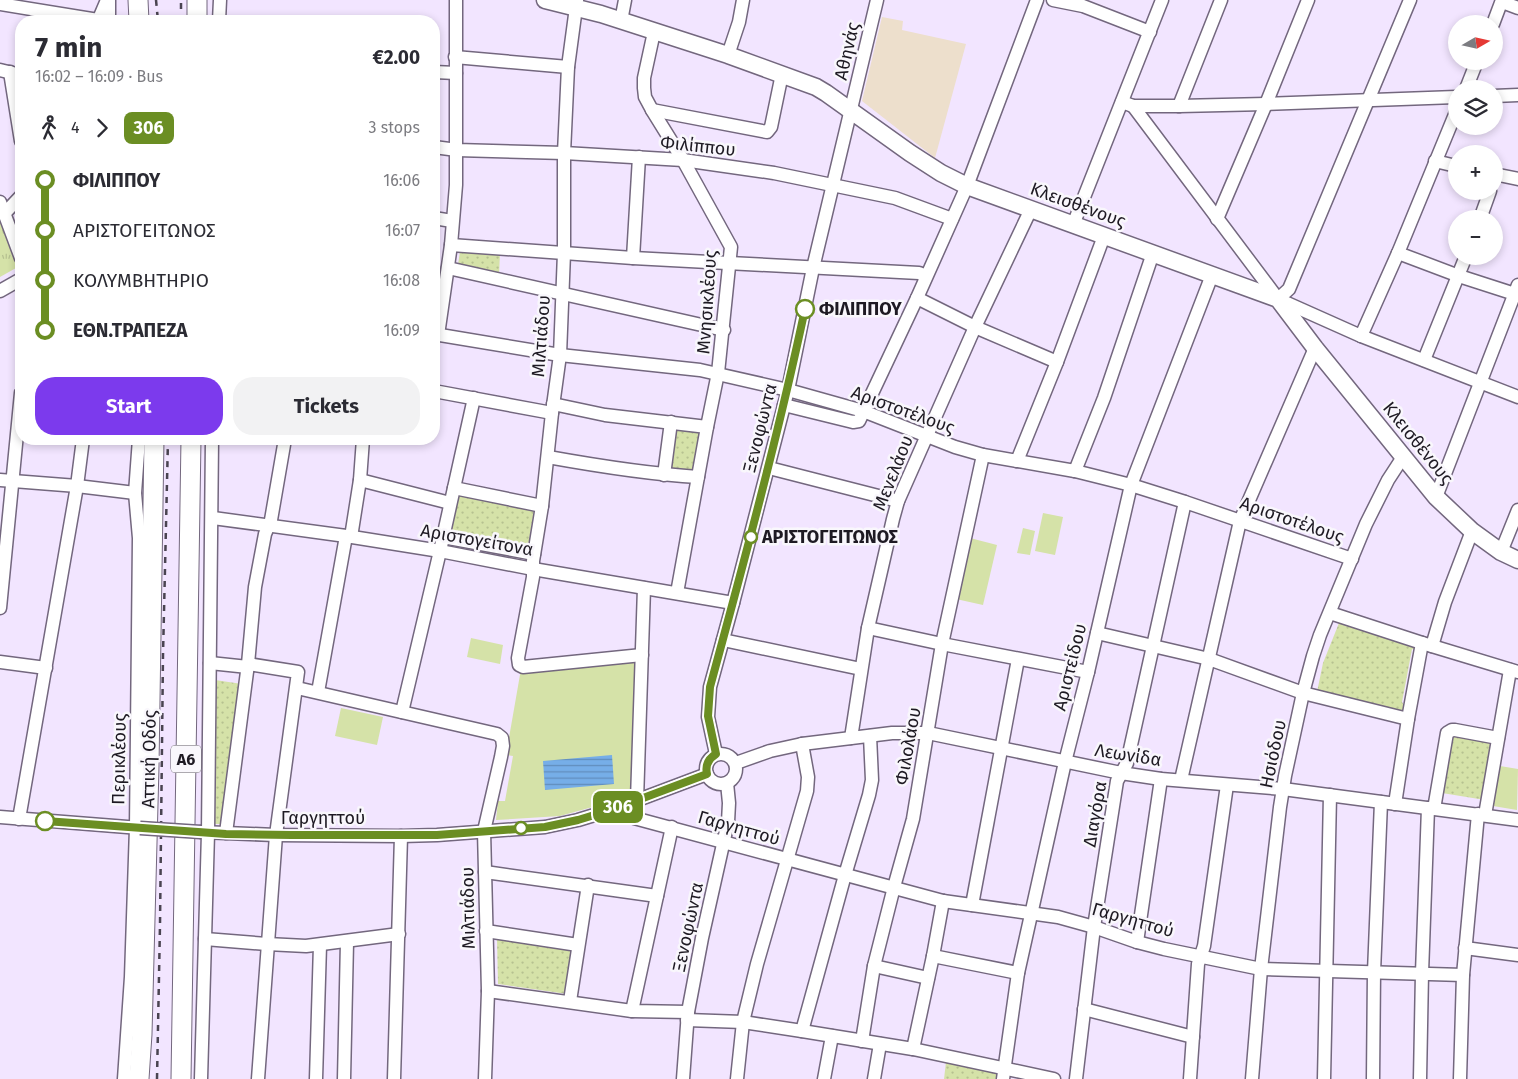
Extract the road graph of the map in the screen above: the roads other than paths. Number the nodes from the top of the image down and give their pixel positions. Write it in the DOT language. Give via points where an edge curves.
graph roads {
  1 [pos="108,0"];
  2 [pos="138,0"];
  3 [pos="197,0"];
  4 [pos="220,0"];
  5 [pos="456,0"];
  6 [pos="545,0"];
  7 [pos="625,0"];
  8 [pos="743,0"];
  9 [pos="877,0"];
  10 [pos="1037,0"];
  11 [pos="1053,0"];
  12 [pos="1162,0"];
  13 [pos="1221,0"];
  14 [pos="1308,0"];
  15 [pos="1410,0"];
  16 [pos="1502,1"];
  17 [pos="1084,3"];
  18 [pos="0,4"];
  19 [pos="576,4"];
  20 [pos="1518,8"];
  21 [pos="66,15"];
  22 [pos="104,15"];
  23 [pos="139,15"];
  24 [pos="197,15"];
  25 [pos="219,15"];
  26 [pos="1497,15"];
  27 [pos="621,21"];
  28 [pos="654,32"];
  29 [pos="1150,32"];
  30 [pos="728,55"];
  31 [pos="456,57"];
  32 [pos="568,67"];
  33 [pos="10,72"];
  34 [pos="440,72"];
  35 [pos="456,73"];
  36 [pos="782,74"];
  37 [pos="1518,95"];
  38 [pos="1503,96"];
  39 [pos="1448,97"];
  40 [pos="1368,100"];
  41 [pos="15,103"];
  42 [pos="1128,104"];
  43 [pos="1266,104"];
  44 [pos="1179,106"];
  45 [pos="652,110"];
  46 [pos="851,110"];
  47 [pos="1448,131"];
  48 [pos="440,148"];
  49 [pos="457,150"];
  50 [pos="564,153"];
  51 [pos="639,157"];
  52 [pos="683,160"];
  53 [pos="1435,161"];
  54 [pos="1448,164"];
  55 [pos="1503,177"];
  56 [pos="1518,180"];
  57 [pos="833,185"];
  58 [pos="967,186"];
  59 [pos="15,200"];
  60 [pos="1031,209"];
  61 [pos="2,210"];
  62 [pos="440,219"];
  63 [pos="952,219"];
  64 [pos="1218,219"];
  65 [pos="452,221"];
  66 [pos="1073,224"];
  67 [pos="1104,236"];
  68 [pos="15,243"];
  69 [pos="451,245"];
  70 [pos="1398,252"];
  71 [pos="564,253"];
  72 [pos="1153,253"];
  73 [pos="633,258"];
  74 [pos="730,263"];
  75 [pos="1463,265"];
  76 [pos="448,268"];
  77 [pos="813,268"];
  78 [pos="1212,275"];
  79 [pos="926,276"];
  80 [pos="1459,276"];
  81 [pos="15,282"];
  82 [pos="0,291"];
  83 [pos="1517,291"];
  84 [pos="562,294"];
  85 [pos="917,298"];
  86 [pos="1278,299"];
  87 [pos="440,312"];
  88 [pos="975,327"];
  89 [pos="724,330"];
  90 [pos="440,335"];
  91 [pos="1361,336"];
  92 [pos="1315,348"];
  93 [pos="560,355"];
  94 [pos="1424,360"];
  95 [pos="1057,362"];
  96 [pos="718,373"];
  97 [pos="1481,383"];
  98 [pos="788,390"];
  99 [pos="440,392"];
  100 [pos="1518,397"];
  101 [pos="474,398"];
  102 [pos="784,405"];
  103 [pos="552,409"];
  104 [pos="863,411"];
  105 [pos="671,422"];
  106 [pos="707,427"];
  107 [pos="15,428"];
  108 [pos="926,437"];
  109 [pos="82,445"];
  110 [pos="139,445"];
  111 [pos="154,445"];
  112 [pos="191,445"];
  113 [pos="212,445"];
  114 [pos="284,445"];
  115 [pos="363,445"];
  116 [pos="983,455"];
  117 [pos="548,457"];
  118 [pos="1403,457"];
  119 [pos="1017,461"];
  120 [pos="769,468"];
  121 [pos="1075,471"];
  122 [pos="664,475"];
  123 [pos="698,478"];
  124 [pos="360,480"];
  125 [pos="6,481"];
  126 [pos="1130,485"];
  127 [pos="77,486"];
  128 [pos="454,488"];
  129 [pos="135,493"];
  130 [pos="1436,497"];
  131 [pos="898,501"];
  132 [pos="1185,502"];
  133 [pos="450,503"];
  134 [pos="542,506"];
  135 [pos="1518,510"];
  136 [pos="212,518"];
  137 [pos="1240,521"];
  138 [pos="269,526"];
  139 [pos="1472,531"];
  140 [pos="349,536"];
  141 [pos="443,537"];
  142 [pos="440,551"];
  143 [pos="1501,552"];
  144 [pos="534,554"];
  145 [pos="1352,559"];
  146 [pos="1518,560"];
  147 [pos="533,568"];
  148 [pos="644,588"];
  149 [pos="677,593"];
  150 [pos="733,604"];
  151 [pos="0,608"];
  152 [pos="1330,613"];
  153 [pos="868,628"];
  154 [pos="1097,633"];
  155 [pos="723,640"];
  156 [pos="942,644"];
  157 [pos="1153,645"];
  158 [pos="1427,645"];
  159 [pos="642,655"];
  160 [pos="1018,659"];
  161 [pos="1209,659"];
  162 [pos="0,662"];
  163 [pos="210,664"];
  164 [pos="248,665"];
  165 [pos="46,668"];
  166 [pos="861,669"];
  167 [pos="1514,671"];
  168 [pos="1088,672"];
  169 [pos="297,688"];
  170 [pos="318,692"];
  171 [pos="1303,693"];
  172 [pos="402,712"];
  173 [pos="1408,719"];
  174 [pos="928,733"];
  175 [pos="870,736"];
  176 [pos="851,738"];
  177 [pos="1498,738"];
  178 [pos="802,744"];
  179 [pos="1002,748"];
  180 [pos="716,754"];
  181 [pos="1065,762"];
  182 [pos="736,763"];
  183 [pos="1121,773"];
  184 [pos="707,774"];
  185 [pos="1161,779"];
  186 [pos="1182,780"];
  187 [pos="727,783"];
  188 [pos="1227,785"];
  189 [pos="1283,790"];
  190 [pos="1330,795"];
  191 [pos="638,800"];
  192 [pos="1381,802"];
  193 [pos="1395,804"];
  194 [pos="614,809"];
  195 [pos="1431,809"];
  196 [pos="1481,815"];
  197 [pos="0,817"];
  198 [pos="19,819"];
  199 [pos="1518,820"];
  200 [pos="672,827"];
  201 [pos="138,828"];
  202 [pos="484,831"];
  203 [pos="204,832"];
  204 [pos="226,834"];
  205 [pos="276,835"];
  206 [pos="402,836"];
  207 [pos="724,843"];
  208 [pos="787,859"];
  209 [pos="485,872"];
  210 [pos="845,875"];
  211 [pos="588,885"];
  212 [pos="894,887"];
  213 [pos="657,896"];
  214 [pos="943,901"];
  215 [pos="972,905"];
  216 [pos="1032,914"];
  217 [pos="1094,927"];
  218 [pos="486,931"];
  219 [pos="399,934"];
  220 [pos="205,939"];
  221 [pos="348,942"];
  222 [pos="1137,942"];
  223 [pos="267,944"];
  224 [pos="320,945"];
  225 [pos="578,946"];
  226 [pos="1465,948"];
  227 [pos="1518,955"];
  228 [pos="933,956"];
  229 [pos="1200,956"];
  230 [pos="874,966"];
  231 [pos="1261,969"];
  232 [pos="1326,970"];
  233 [pos="1374,972"];
  234 [pos="1018,973"];
  235 [pos="1422,973"];
  236 [pos="1463,975"];
  237 [pos="928,978"];
  238 [pos="488,991"];
  239 [pos="570,1001"];
  240 [pos="1084,1009"];
  241 [pos="632,1011"];
  242 [pos="687,1016"];
  243 [pos="743,1022"];
  244 [pos="802,1031"];
  245 [pos="832,1036"];
  246 [pos="1193,1037"];
  247 [pos="862,1041"];
  248 [pos="880,1044"];
  249 [pos="913,1049"];
  250 [pos="1004,1074"];
  251 [pos="124,1079"];
  252 [pos="139,1079"];
  253 [pos="181,1079"];
  254 [pos="201,1079"];
  255 [pos="258,1079"];
  256 [pos="316,1079"];
  257 [pos="344,1079"];
  258 [pos="394,1079"];
  259 [pos="485,1079"];
  260 [pos="683,1079"];
  261 [pos="737,1079"];
  262 [pos="824,1079"];
  263 [pos="874,1079"];
  264 [pos="1054,1079"];
  265 [pos="1076,1079"];
  266 [pos="1190,1079"];
  267 [pos="1252,1079"];
  268 [pos="1324,1079"];
  269 [pos="1373,1079"];
  270 [pos="1420,1079"];
  271 [pos="1460,1079"];
  1 -- 22 [label="street"];
  2 -- 23 [label="highway"];
  3 -- 24 [label="highway"];
  4 -- 25 [label="street"];
  5 -- 31 [label="street"];
  6 -- 19 [label="main road, Κλεισθένους"];
  7 -- 27 [label="street"];
  8 -- 30 [label="street"];
  9 -- 46 [label="street, Αθηνάς"];
  10 -- 58 [label="street"];
  11 -- 17 [label="street"];
  12 -- 29 [label="street"];
  13 -- 44 [label="street"];
  14 -- 43 [label="street"];
  15 -- 40 [label="street"];
  16 -- 20 [label="street"];
  16 -- 26 [label="street"];
  17 -- 29 [label="street"];
  18 -- 21 [label="street"];
  19 -- 27 [label="main road, Κλεισθένους"];
  19 -- 32 [label="street, Μιλτιάδου"];
  27 -- 28 [label="main road, Κλεισθένους"];
  28 -- 30 [label="main road, Κλεισθένους"];
  28 -- 45 [label="street, Μνησικλέους" via="644,88"];
  29 -- 42 [label="street"];
  30 -- 36 [label="main road, Κλεισθένους"];
  31 -- 32 [label="street"];
  31 -- 35 [label="street"];
  32 -- 50 [label="street, Μιλτιάδου"];
  33 -- 41 [label="street"];
  34 -- 35 [label="street"];
  35 -- 49 [label="street"];
  36 -- 45 [label="street" via="772,127 768,131"];
  36 -- 46 [label="main road, Κλεισθένους" via="816,87"];
  37 -- 38 [label="street"];
  39 -- 40 [label="street"];
  40 -- 43 [label="street"];
  40 -- 86 [label="street" via="1289,288"];
  42 -- 44 [label="street"];
  42 -- 64 [label="street"];
  42 -- 66 [label="street"];
  43 -- 44 [label="street"];
  43 -- 64 [label="street"];
  45 -- 52 [label="street, Μνησικλέους"];
  46 -- 57 [label="street, Ξενοφώντα"];
  46 -- 58 [label="main road, Κλεισθένους" via="940,173"];
  47 -- 53 [label="street"];
  48 -- 49 [label="street, Φιλίππου"];
  49 -- 50 [label="street, Φιλίππου"];
  49 -- 65 [label="street"];
  50 -- 51 [label="street, Φιλίππου"];
  50 -- 71 [label="street, Μιλτιάδου"];
  51 -- 52 [label="street, Φιλίππου"];
  51 -- 73 [label="street"];
  52 -- 57 [label="street, Φιλίππου"];
  52 -- 74 [label="street, Μνησικλέους" via="731,246"];
  53 -- 54 [label="street"];
  53 -- 70 [label="street"];
  55 -- 56 [label="street"];
  57 -- 63 [label="street, Φιλίππου" via="902,200"];
  57 -- 77 [label="street, Ξενοφώντα"];
  58 -- 60 [label="main road, Κλεισθένους"];
  58 -- 63 [label="street"];
  59 -- 61 [label="street"];
  60 -- 66 [label="main road, Κλεισθένους"];
  60 -- 88 [label="street, Μενελάου"];
  61 -- 68 [label="street"];
  62 -- 65 [label="street"];
  63 -- 79 [label="street"];
  64 -- 86 [label="street"];
  65 -- 69 [label="street"];
  66 -- 67 [label="main road, Κλεισθένους"];
  67 -- 72 [label="main road, Κλεισθένους"];
  67 -- 95 [label="street"];
  69 -- 71 [label="street"];
  69 -- 76 [label="street"];
  70 -- 80 [label="street"];
  70 -- 91 [label="street"];
  71 -- 73 [label="street"];
  71 -- 84 [label="street, Μιλτιάδου"];
  72 -- 78 [label="main road, Κλεισθένους"];
  72 -- 121 [label="street" via="1104,398"];
  73 -- 74 [label="street"];
  74 -- 77 [label="street"];
  74 -- 89 [label="street, Μνησικλέους"];
  75 -- 80 [label="street"];
  76 -- 84 [label="street"];
  76 -- 87 [label="street"];
  77 -- 79 [label="street"];
  77 -- 98 [label="street, Ξενοφώντα"];
  78 -- 86 [label="main road, Κλεισθένους"];
  78 -- 126 [label="street, Αριστείδου"];
  79 -- 85 [label="street"];
  80 -- 83 [label="street"];
  80 -- 94 [label="street"];
  81 -- 82 [label="street"];
  83 -- 97 [label="street"];
  84 -- 89 [label="street"];
  84 -- 93 [label="street, Μιλτιάδου"];
  85 -- 88 [label="street"];
  85 -- 104 [label="street"];
  86 -- 91 [label="street"];
  86 -- 92 [label="main road, Κλεισθένους"];
  88 -- 95 [label="street"];
  88 -- 108 [label="street, Μενελάου"];
  89 -- 96 [label="street, Μνησικλέους"];
  90 -- 93 [label="street, Αριστοτέλους"];
  91 -- 94 [label="street"];
  92 -- 118 [label="main road, Κλεισθένους"];
  92 -- 137 [label="street"];
  93 -- 96 [label="street, Αριστοτέλους"];
  93 -- 103 [label="street, Μιλτιάδου"];
  94 -- 97 [label="street"];
  95 -- 119 [label="street"];
  96 -- 98 [label="street, Αριστοτέλους"];
  96 -- 106 [label="street, Μνησικλέους"];
  97 -- 100 [label="street"];
  97 -- 130 [label="street"];
  98 -- 102 [label="street, Ξενοφώντα"];
  98 -- 104 [label="street, Αριστοτέλους"];
  99 -- 101 [label="street"];
  101 -- 103 [label="street"];
  101 -- 128 [label="street"];
  102 -- 104 [label="street" via="853,422 859,421"];
  102 -- 120 [label="street, Ξενοφώντα"];
  103 -- 105 [label="street"];
  103 -- 117 [label="street, Μιλτιάδου"];
  104 -- 108 [label="street, Αριστοτέλους"];
  105 -- 106 [label="street"];
  105 -- 122 [label="street"];
  106 -- 123 [label="street, Μνησικλέους"];
  107 -- 125 [label="street"];
  108 -- 116 [label="street, Αριστοτέλους"];
  108 -- 131 [label="street, Μενελάου"];
  109 -- 127 [label="street"];
  110 -- 129 [label="street, Περικλέους"];
  111 -- 252 [label="highway, Αττική Οδός / Α6"];
  112 -- 253 [label="highway, Αττική Οδός / Α6"];
  113 -- 136 [label="street"];
  114 -- 138 [label="street"];
  115 -- 124 [label="street"];
  116 -- 119 [label="street, Αριστοτέλους"];
  116 -- 156 [label="street, Φιλολάου"];
  117 -- 122 [label="street"];
  117 -- 134 [label="street, Μιλτιάδου"];
  118 -- 130 [label="main road, Κλεισθένους"];
  118 -- 145 [label="street, Ησιόδου" via="1382,490"];
  119 -- 121 [label="street, Αριστοτέλους"];
  120 -- 131 [label="street"];
  120 -- 150 [label="street, Ξενοφώντα"];
  121 -- 126 [label="street, Αριστοτέλους"];
  122 -- 123 [label="street"];
  123 -- 149 [label="street, Μνησικλέους"];
  124 -- 133 [label="street"];
  124 -- 140 [label="street"];
  125 -- 127 [label="street"];
  125 -- 151 [label="street"];
  126 -- 132 [label="street, Αριστοτέλους"];
  126 -- 154 [label="street, Αριστείδου"];
  127 -- 129 [label="street"];
  127 -- 165 [label="street"];
  128 -- 133 [label="street"];
  128 -- 134 [label="street"];
  129 -- 201 [label="street, Περικλέους" via="139,538"];
  130 -- 139 [label="main road, Κλεισθένους"];
  131 -- 153 [label="street, Μενελάου"];
  132 -- 137 [label="street, Αριστοτέλους"];
  132 -- 157 [label="street, Διαγόρα"];
  133 -- 141 [label="street"];
  134 -- 144 [label="street, Μιλτιάδου"];
  135 -- 143 [label="street"];
  136 -- 138 [label="street, Αριστογείτονα"];
  136 -- 163 [label="street"];
  137 -- 145 [label="street, Αριστοτέλους"];
  137 -- 161 [label="street"];
  138 -- 140 [label="street, Αριστογείτονα"];
  138 -- 164 [label="street" via="255,588"];
  139 -- 143 [label="main road, Κλεισθένους"];
  139 -- 158 [label="street"];
  140 -- 142 [label="street, Αριστογείτονα"];
  140 -- 170 [label="street"];
  141 -- 142 [label="street"];
  141 -- 144 [label="street"];
  142 -- 147 [label="street, Αριστογείτονα"];
  142 -- 172 [label="street"];
  143 -- 146 [label="main road, Κλεισθένους"];
  144 -- 147 [label="street, Μιλτιάδου"];
  145 -- 152 [label="street, Ησιόδου"];
  147 -- 148 [label="street, Αριστογείτονα"];
  147 -- 159 [label="street, Μιλτιάδου" via="519,665"];
  148 -- 149 [label="street, Αριστογείτονα"];
  148 -- 159 [label="street"];
  149 -- 150 [label="street, Αριστογείτονα"];
  150 -- 155 [label="street, Ξενοφώντα"];
  152 -- 158 [label="street"];
  152 -- 171 [label="street, Ησιόδου"];
  153 -- 156 [label="street"];
  153 -- 166 [label="street, Μενελάου"];
  154 -- 157 [label="street"];
  154 -- 168 [label="street, Αριστείδου"];
  155 -- 166 [label="street"];
  155 -- 180 [label="street, Ξενοφώντα" via="708,698 708,716"];
  156 -- 160 [label="street"];
  156 -- 174 [label="street, Φιλολάου"];
  157 -- 161 [label="street"];
  157 -- 183 [label="street, Διαγόρα" via="1127,764"];
  158 -- 167 [label="street"];
  158 -- 173 [label="street"];
  159 -- 191 [label="street"];
  160 -- 168 [label="street"];
  160 -- 179 [label="street"];
  161 -- 171 [label="street"];
  161 -- 186 [label="street"];
  162 -- 165 [label="street"];
  163 -- 164 [label="street"];
  163 -- 203 [label="street"];
  164 -- 169 [label="street" via="298,672"];
  164 -- 204 [label="street"];
  165 -- 198 [label="street"];
  166 -- 176 [label="street, Μενελάου"];
  167 -- 177 [label="street"];
  168 -- 181 [label="street, Αριστείδου"];
  169 -- 170 [label="street"];
  169 -- 205 [label="street"];
  170 -- 172 [label="street"];
  171 -- 173 [label="street"];
  171 -- 189 [label="street, Ησιόδου"];
  172 -- 202 [label="street, Μιλτιάδου" via="497,734 502,738 502,757"];
  173 -- 193 [label="street"];
  174 -- 175 [label="street, Λεωνίδα"];
  174 -- 179 [label="street, Λεωνίδα"];
  174 -- 212 [label="street, Φιλολάου" via="913,819"];
  175 -- 176 [label="street, Λεωνίδα"];
  175 -- 210 [label="street" via="872,780"];
  176 -- 178 [label="street, Λεωνίδα"];
  177 -- 195 [label="street" via="1455,730 1447,733"];
  177 -- 196 [label="street"];
  178 -- 182 [label="street, Λεωνίδα"];
  178 -- 208 [label="street" via="807,791"];
  179 -- 181 [label="street, Λεωνίδα"];
  179 -- 215 [label="street"];
  180 -- 182 [label="street" via="730,756"];
  180 -- 184 [label="street" via="706,764"];
  181 -- 183 [label="street, Λεωνίδα"];
  181 -- 216 [label="street, Αριστείδου"];
  182 -- 187 [label="street" via="736,772"];
  183 -- 185 [label="street, Λεωνίδα"];
  183 -- 217 [label="street, Διαγόρα" via="1117,780"];
  184 -- 187 [label="street" via="717,784"];
  184 -- 191 [label="street"];
  185 -- 186 [label="street, Λεωνίδα"];
  185 -- 222 [label="street"];
  186 -- 188 [label="street, Λεωνίδα"];
  187 -- 207 [label="street, Ξενοφώντα" via="729,803"];
  188 -- 189 [label="street, Λεωνίδα"];
  188 -- 229 [label="street"];
  189 -- 190 [label="street, Λεωνίδα"];
  189 -- 231 [label="street, Ησιόδου"];
  190 -- 192 [label="street, Λεωνίδα"];
  190 -- 232 [label="street"];
  191 -- 194 [label="street"];
  192 -- 193 [label="street, Λεωνίδα"];
  192 -- 233 [label="street"];
  193 -- 195 [label="street, Λεωνίδα"];
  194 -- 200 [label="street, Γαργηττού" via="634,818"];
  194 -- 202 [label="street, Γαργηττού" via="545,827"];
  195 -- 196 [label="street, Λεωνίδα"];
  195 -- 235 [label="street"];
  196 -- 199 [label="street, Λεωνίδα"];
  196 -- 226 [label="street"];
  197 -- 198 [label="street, Γαργηττού"];
  198 -- 201 [label="street, Γαργηττού"];
  200 -- 207 [label="street, Γαργηττού"];
  200 -- 213 [label="street"];
  201 -- 203 [label="street, Γαργηττού, bridge"];
  201 -- 251 [label="street, Περικλέους"];
  202 -- 206 [label="street, Γαργηττού"];
  202 -- 209 [label="street, Μιλτιάδου"];
  203 -- 204 [label="street, Γαργηττού"];
  203 -- 220 [label="street"];
  204 -- 205 [label="street, Γαργηττού"];
  205 -- 206 [label="street, Γαργηττού"];
  205 -- 223 [label="street"];
  206 -- 219 [label="street"];
  207 -- 208 [label="street, Γαργηττού"];
  207 -- 242 [label="street, Ξενοφώντα"];
  208 -- 210 [label="street, Γαργηττού"];
  208 -- 243 [label="street"];
  209 -- 211 [label="street"];
  209 -- 218 [label="street, Μιλτιάδου"];
  210 -- 212 [label="street, Γαργηττού"];
  210 -- 244 [label="street"];
  211 -- 213 [label="street"];
  211 -- 225 [label="street"];
  212 -- 214 [label="street, Γαργηττού"];
  212 -- 230 [label="street, Φιλολάου"];
  213 -- 241 [label="street"];
  214 -- 215 [label="street, Γαργηττού"];
  214 -- 228 [label="street"];
  215 -- 216 [label="street, Γαργηττού"];
  216 -- 217 [label="street, Γαργηττού"];
  216 -- 234 [label="street, Αριστείδου"];
  217 -- 222 [label="street, Γαργηττού"];
  217 -- 240 [label="street, Διαγόρα"];
  218 -- 225 [label="street"];
  218 -- 238 [label="street, Μιλτιάδου"];
  219 -- 221 [label="street"];
  219 -- 258 [label="street"];
  220 -- 223 [label="street"];
  220 -- 254 [label="street"];
  221 -- 224 [label="street"];
  221 -- 257 [label="street"];
  222 -- 229 [label="street, Γαργηττού"];
  223 -- 224 [label="street"];
  223 -- 255 [label="street"];
  224 -- 256 [label="street"];
  225 -- 239 [label="street"];
  226 -- 227 [label="street"];
  226 -- 236 [label="street"];
  228 -- 234 [label="street"];
  228 -- 237 [label="street"];
  229 -- 231 [label="street, Γαργηττού"];
  229 -- 246 [label="street"];
  230 -- 237 [label="street"];
  230 -- 247 [label="street, Φιλολάου"];
  231 -- 232 [label="street, Γαργηττού"];
  231 -- 267 [label="street, Ησιόδου"];
  232 -- 233 [label="street, Γαργηττού"];
  232 -- 268 [label="street"];
  233 -- 235 [label="street, Γαργηττού"];
  233 -- 269 [label="street"];
  234 -- 250 [label="street, Αριστείδου"];
  235 -- 236 [label="street, Γαργηττού"];
  235 -- 270 [label="street"];
  236 -- 271 [label="street"];
  237 -- 249 [label="street"];
  238 -- 239 [label="street"];
  238 -- 259 [label="street, Μιλτιάδου"];
  239 -- 241 [label="street"];
  240 -- 246 [label="street"];
  240 -- 265 [label="street, Διαγόρα"];
  241 -- 242 [label="street"];
  242 -- 243 [label="street"];
  242 -- 260 [label="street, Ξενοφώντα"];
  243 -- 244 [label="street"];
  243 -- 261 [label="street"];
  244 -- 245 [label="street"];
  245 -- 247 [label="street"];
  245 -- 262 [label="street"];
  246 -- 266 [label="street"];
  247 -- 248 [label="street"];
  248 -- 249 [label="street"];
  248 -- 263 [label="street"];
  249 -- 250 [label="street"];
  250 -- 264 [label="street"];
}
